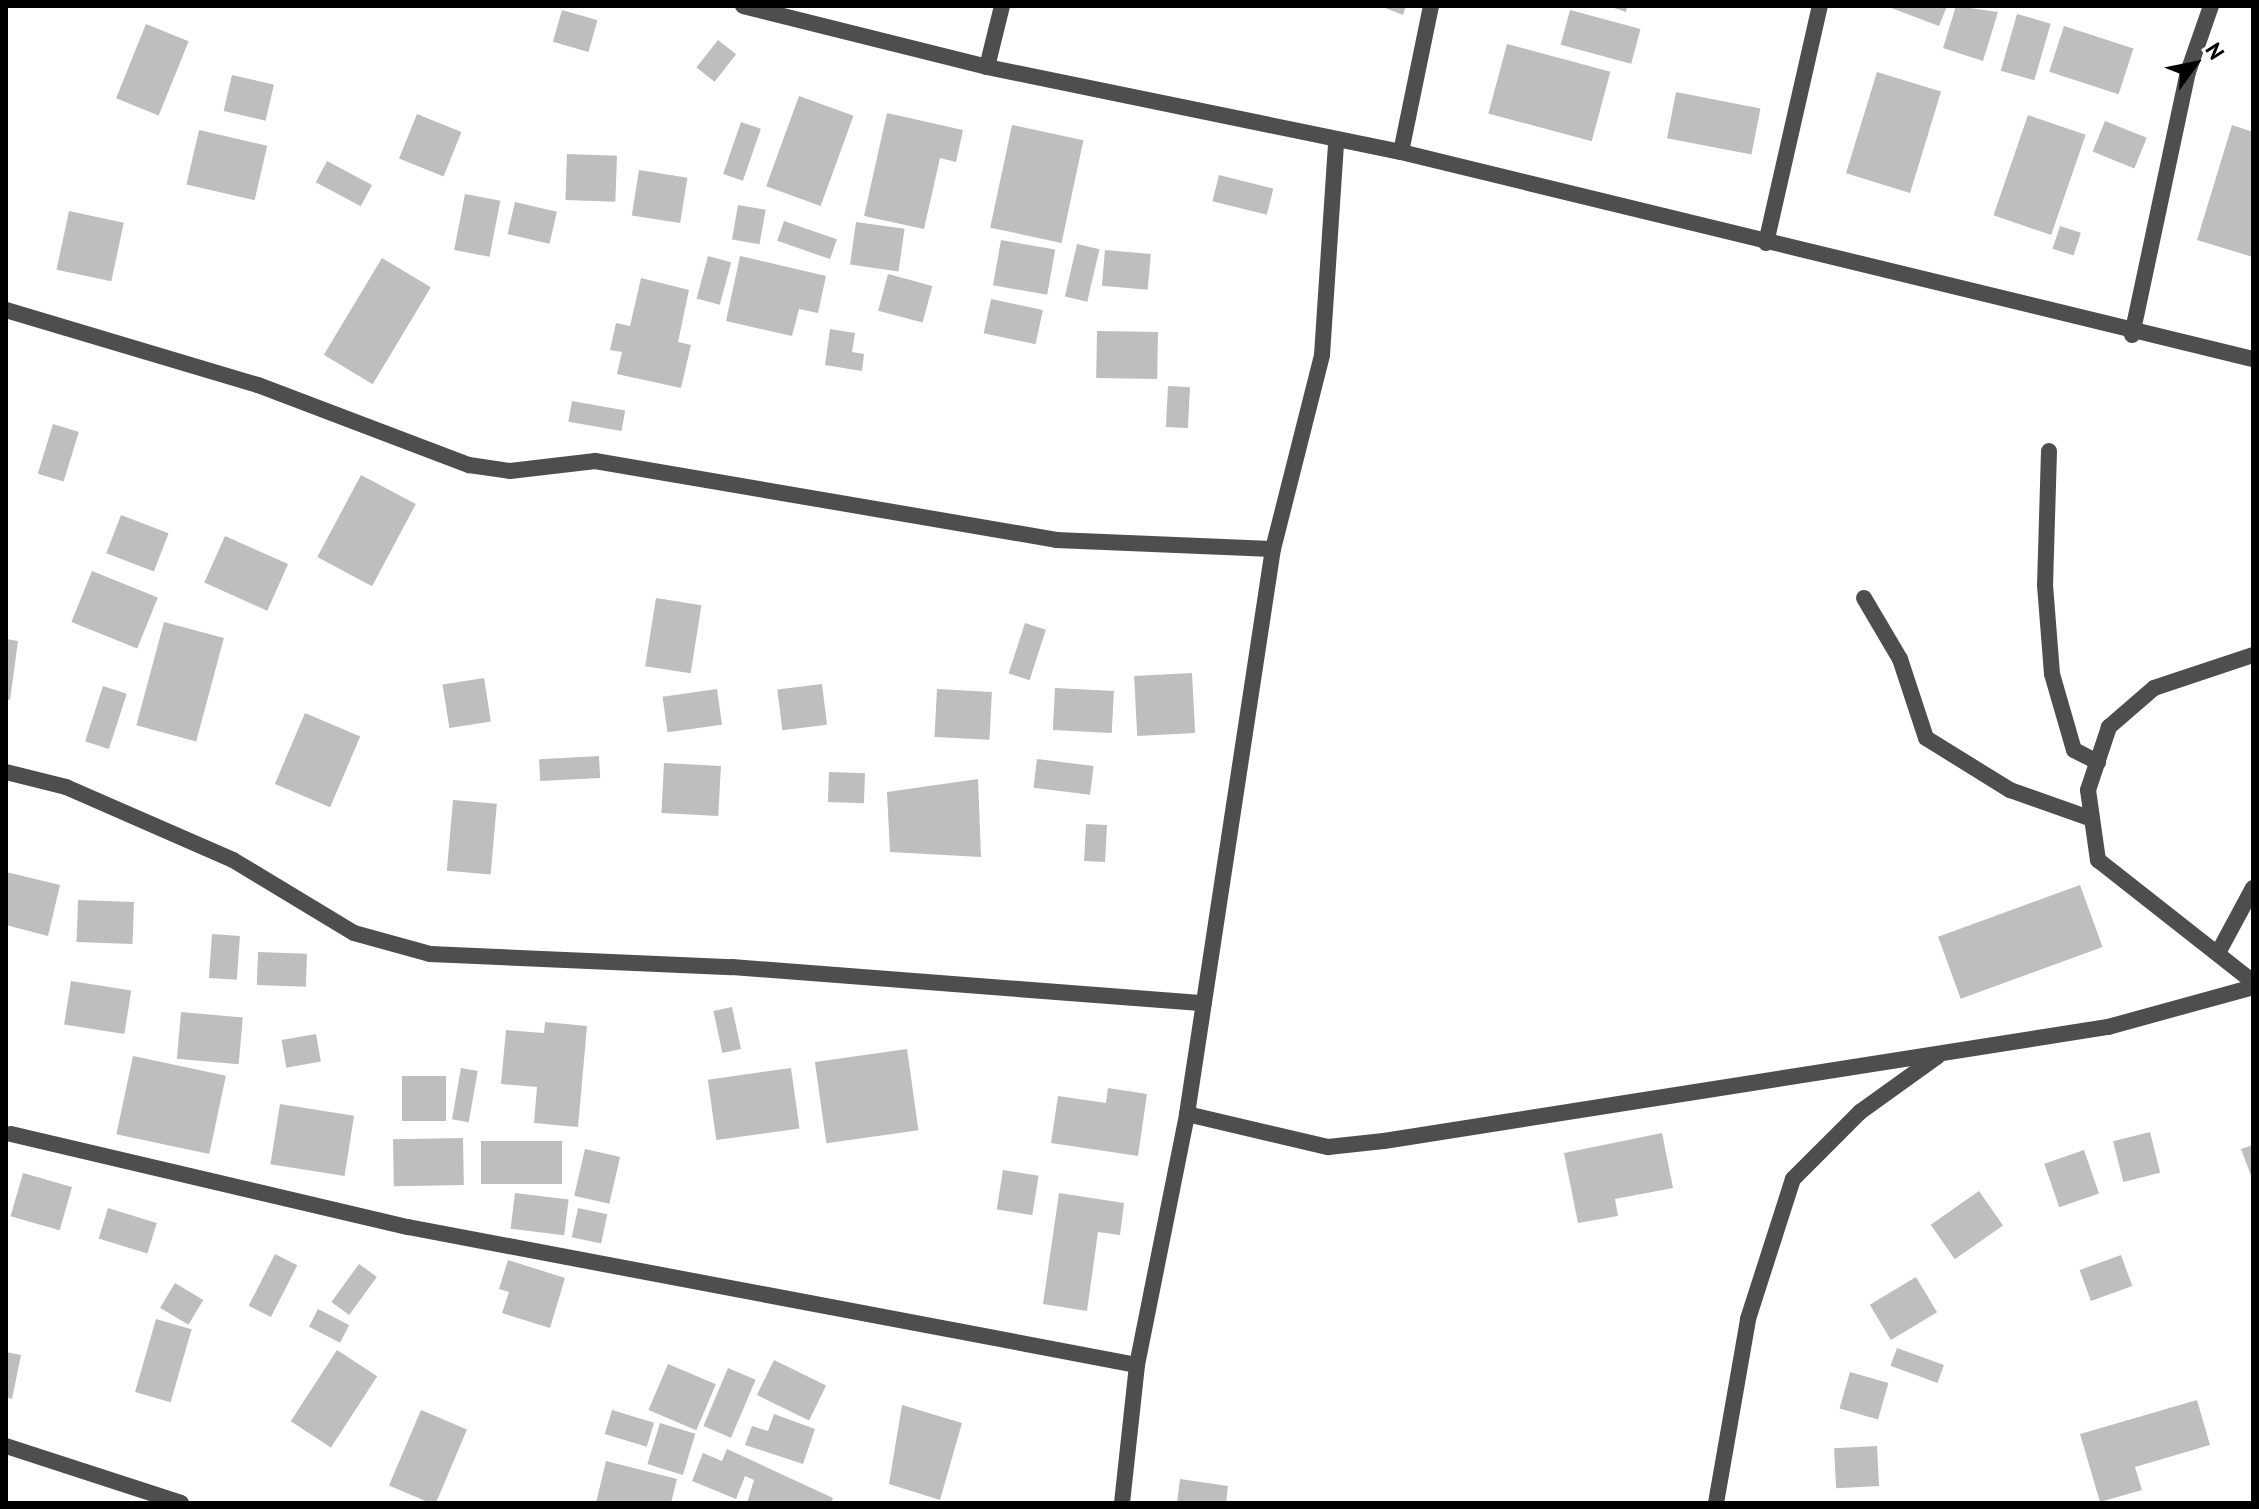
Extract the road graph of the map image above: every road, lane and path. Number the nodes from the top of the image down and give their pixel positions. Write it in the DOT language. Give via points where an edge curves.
graph roads {
  1 [pos="743,6"];
  2 [pos="1002,6"];
  3 [pos="1431,6"];
  4 [pos="1820,6"];
  5 [pos="2211,6"];
  6 [pos="987,67"];
  7 [pos="1336,143"];
  8 [pos="1401,152"];
  9 [pos="1766,243"];
  10 [pos="6,310"];
  11 [pos="2132,335"];
  12 [pos="2253,359"];
  13 [pos="2049,451"];
  14 [pos="1273,549"];
  15 [pos="1864,598"];
  16 [pos="2253,655"];
  17 [pos="2098,762"];
  18 [pos="6,772"];
  19 [pos="2092,819"];
  20 [pos="2253,888"];
  21 [pos="2218,953"];
  22 [pos="2253,984"];
  23 [pos="1204,1003"];
  24 [pos="1939,1055"];
  25 [pos="1187,1114"];
  26 [pos="11,1134"];
  27 [pos="1137,1365"];
  28 [pos="6,1446"];
  29 [pos="181,1503"];
  30 [pos="1122,1503"];
  31 [pos="1716,1503"];
  1 -- 6 [label="street"];
  2 -- 6 [label="street"];
  3 -- 8 [label="street"];
  4 -- 9 [label="street"];
  5 -- 11 [label="street" via="2188,72"];
  6 -- 7 [label="street"];
  7 -- 8 [label="street"];
  7 -- 14 [label="street" via="1322,355"];
  8 -- 9 [label="street"];
  9 -- 11 [label="street"];
  10 -- 14 [label="street" via="258,385 469,465 510,471 595,461 1056,540"];
  11 -- 12 [label="street"];
  13 -- 17 [label="street" via="2045,585 2052,674 2074,750"];
  14 -- 23 [label="street"];
  15 -- 19 [label="street" via="1900,659 1926,738 2010,790"];
  16 -- 17 [label="street" via="2154,688 2109,727"];
  17 -- 19 [label="street" via="2088,790"];
  18 -- 23 [label="street" via="66,787 233,860 354,933 430,954 732,967"];
  19 -- 21 [label="street" via="2098,860"];
  20 -- 21 [label="street"];
  21 -- 22 [label="street"];
  22 -- 24 [label="street" via="2108,1027"];
  23 -- 25 [label="street"];
  24 -- 25 [label="street" via="1328,1147"];
  24 -- 31 [label="street" via="1860,1112 1793,1179 1748,1319"];
  25 -- 27 [label="street"];
  26 -- 27 [label="street" via="455,1237"];
  27 -- 30 [label="street"];
  28 -- 29 [label="street"];
}
